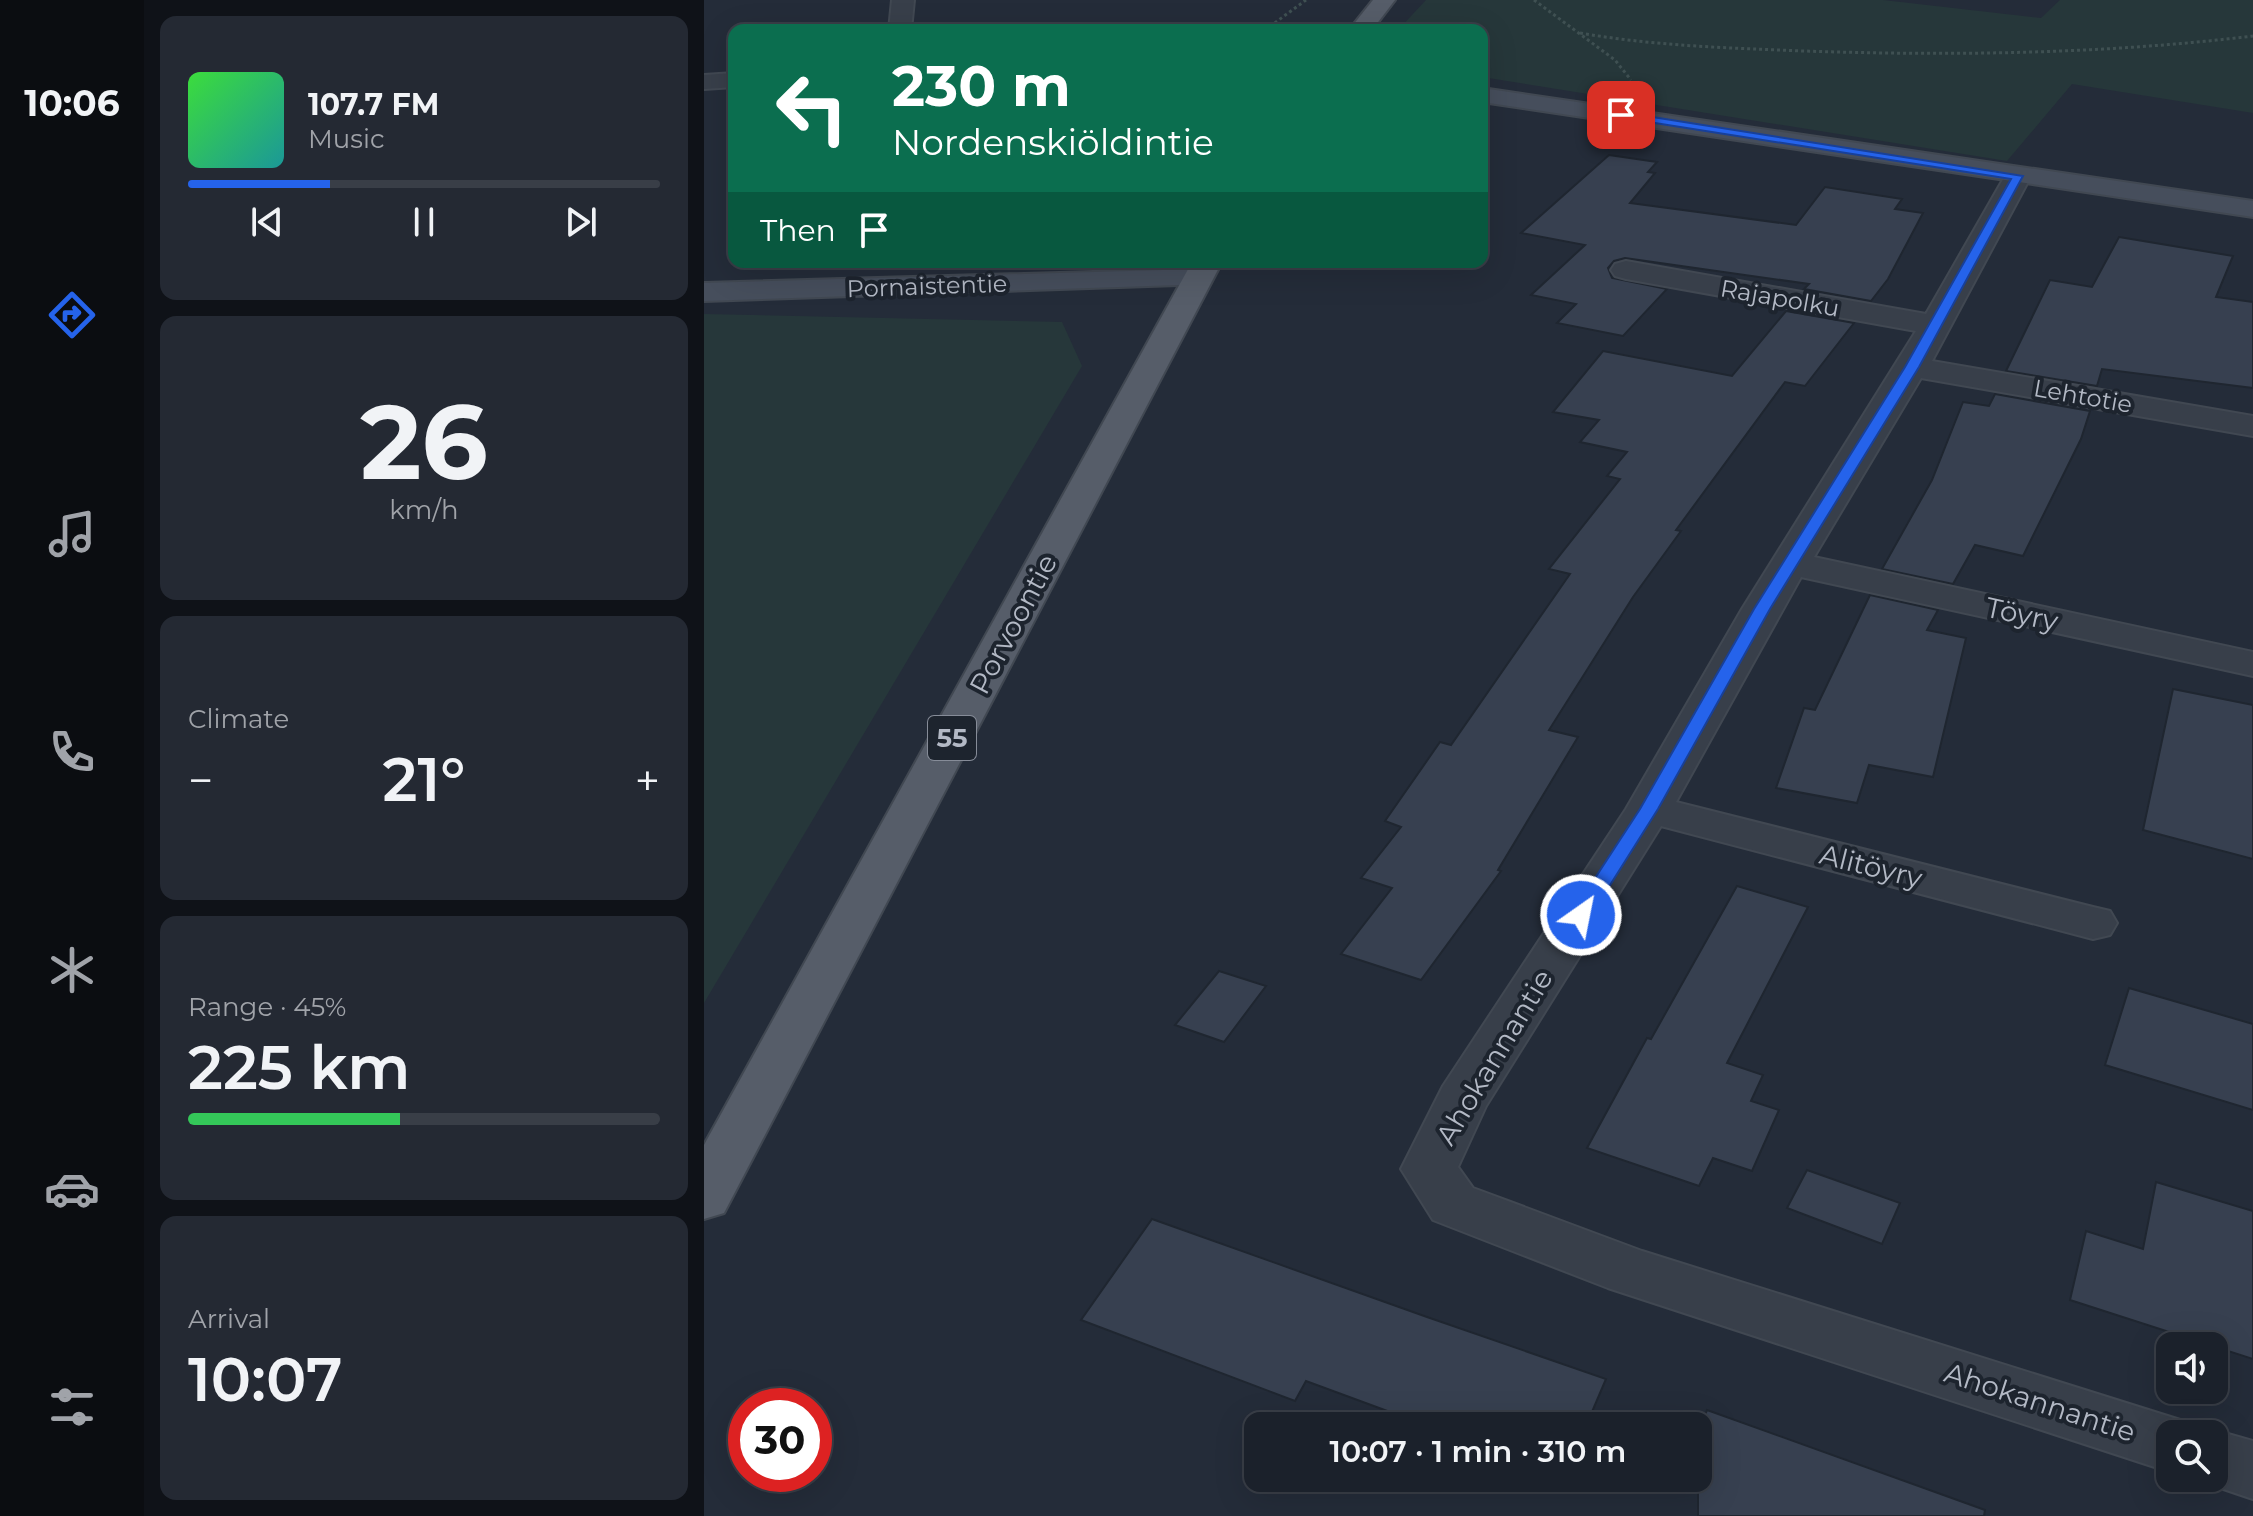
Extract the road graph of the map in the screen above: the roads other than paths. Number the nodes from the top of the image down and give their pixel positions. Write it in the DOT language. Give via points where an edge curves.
graph roads {
  1 [pos="903,0"];
  2 [pos="1384,0"];
  3 [pos="901,24"];
  4 [pos="1365,24"];
  5 [pos="728,80"];
  6 [pos="704,82"];
  7 [pos="1488,96"];
  8 [pos="2018,176"];
  9 [pos="2253,209"];
  10 [pos="1202,270"];
  11 [pos="1626,270"];
  12 [pos="704,292"];
  13 [pos="1923,346"];
  14 [pos="2253,426"];
  15 [pos="1790,563"];
  16 [pos="2253,664"];
  17 [pos="1649,809"];
  18 [pos="2093,923"];
  19 [pos="704,1197"];
  20 [pos="2156,1440"];
  21 [pos="2228,1462"];
  22 [pos="2253,1470"];
  1 -- 3 [label="street"];
  2 -- 4 [label="main road"];
  5 -- 6 [label="street"];
  7 -- 8 [label="main road"];
  8 -- 9 [label="main road"];
  8 -- 13 [label="street, Ahokannantie"];
  10 -- 12 [label="main road, Pornaistentie"];
  10 -- 19 [label="main road, Porvoontie / 55"];
  11 -- 13 [label="street, Rajapolku"];
  13 -- 14 [label="street, Lehtotie"];
  13 -- 15 [label="street, Ahokannantie"];
  15 -- 16 [label="street, Töyry"];
  15 -- 17 [label="street, Ahokannantie"];
  17 -- 18 [label="street, Alitöyry"];
  17 -- 20 [label="street, Ahokannantie" via="1462,1100 1429,1169 1453,1204 1629,1271"];
  21 -- 22 [label="street"];
}
